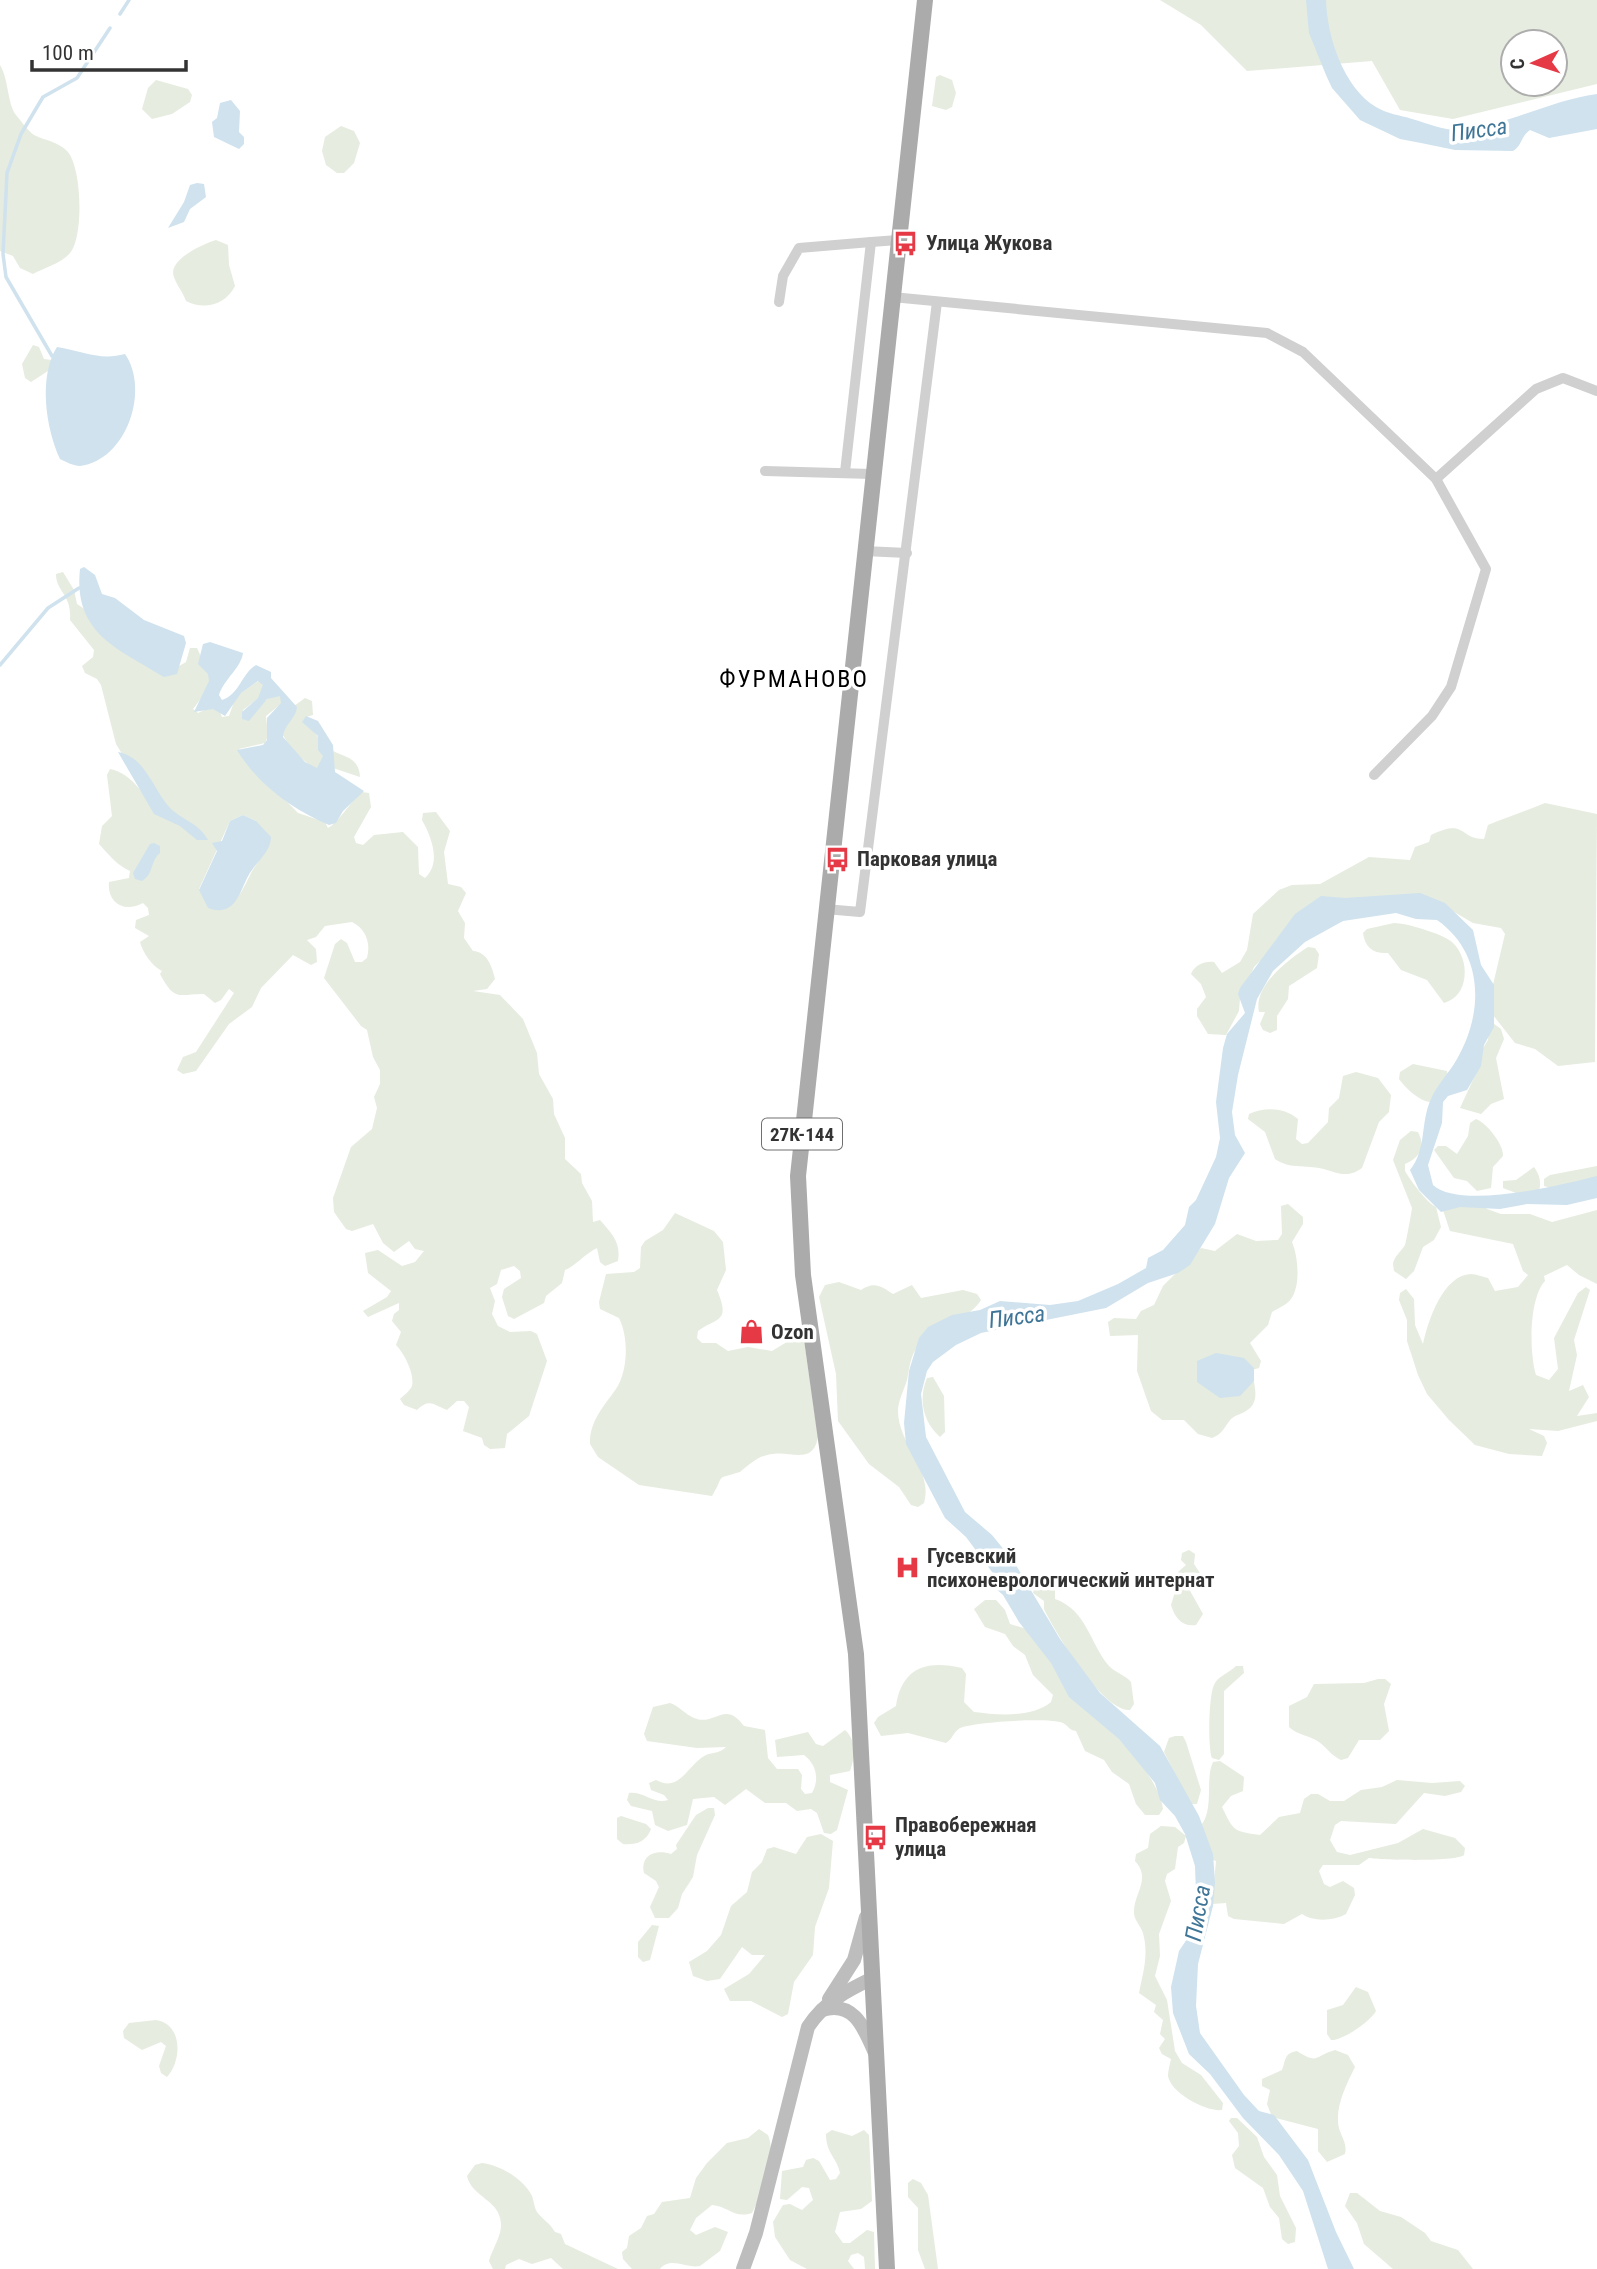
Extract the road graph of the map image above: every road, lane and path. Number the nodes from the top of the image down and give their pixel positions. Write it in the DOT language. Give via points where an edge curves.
graph roads {
  1 [pos="925,0"];
  2 [pos="898,240"];
  3 [pos="871,242"];
  4 [pos="892,297"];
  5 [pos="779,302"];
  6 [pos="937,302"];
  7 [pos="1597,391"];
  8 [pos="765,471"];
  9 [pos="845,472"];
  10 [pos="872,474"];
  11 [pos="1436,479"];
  12 [pos="864,551"];
  13 [pos="907,553"];
  14 [pos="1374,775"];
  15 [pos="825,909"];
  16 [pos="869,1898"];
  17 [pos="873,1978"];
  18 [pos="821,2010"];
  19 [pos="877,2059"];
  20 [pos="743,2269"];
  21 [pos="887,2269"];
  1 -- 2 [label="main road, 27К-144"];
  2 -- 3 [label="street"];
  2 -- 4 [label="main road, 27К-144"];
  3 -- 5 [label="street" via="799,248 783,276"];
  3 -- 9 [label="street"];
  4 -- 6 [label="street"];
  4 -- 10 [label="main road, 27К-144"];
  6 -- 11 [label="street" via="1267,333 1303,352"];
  6 -- 13 [label="street"];
  7 -- 11 [label="street" via="1563,378 1536,389"];
  8 -- 9 [label="street"];
  9 -- 10 [label="street"];
  10 -- 12 [label="main road, 27К-144"];
  11 -- 14 [label="street" via="1486,569 1451,687 1432,716"];
  12 -- 13 [label="street"];
  12 -- 15 [label="main road, 27К-144"];
  13 -- 15 [label="street" via="860,912"];
  15 -- 16 [label="main road, 27К-144" via="798,1176 799,1239 856,1654"];
  16 -- 17 [label="main road, 27К-144"];
  16 -- 18 [label="street" via="861,1944"];
  17 -- 18 [label="street"];
  17 -- 19 [label="main road, 27К-144"];
  18 -- 19 [label="street" via="837,2007 856,2015"];
  18 -- 20 [label="street" via="803,2042"];
  19 -- 21 [label="main road, 27К-144"];
}
